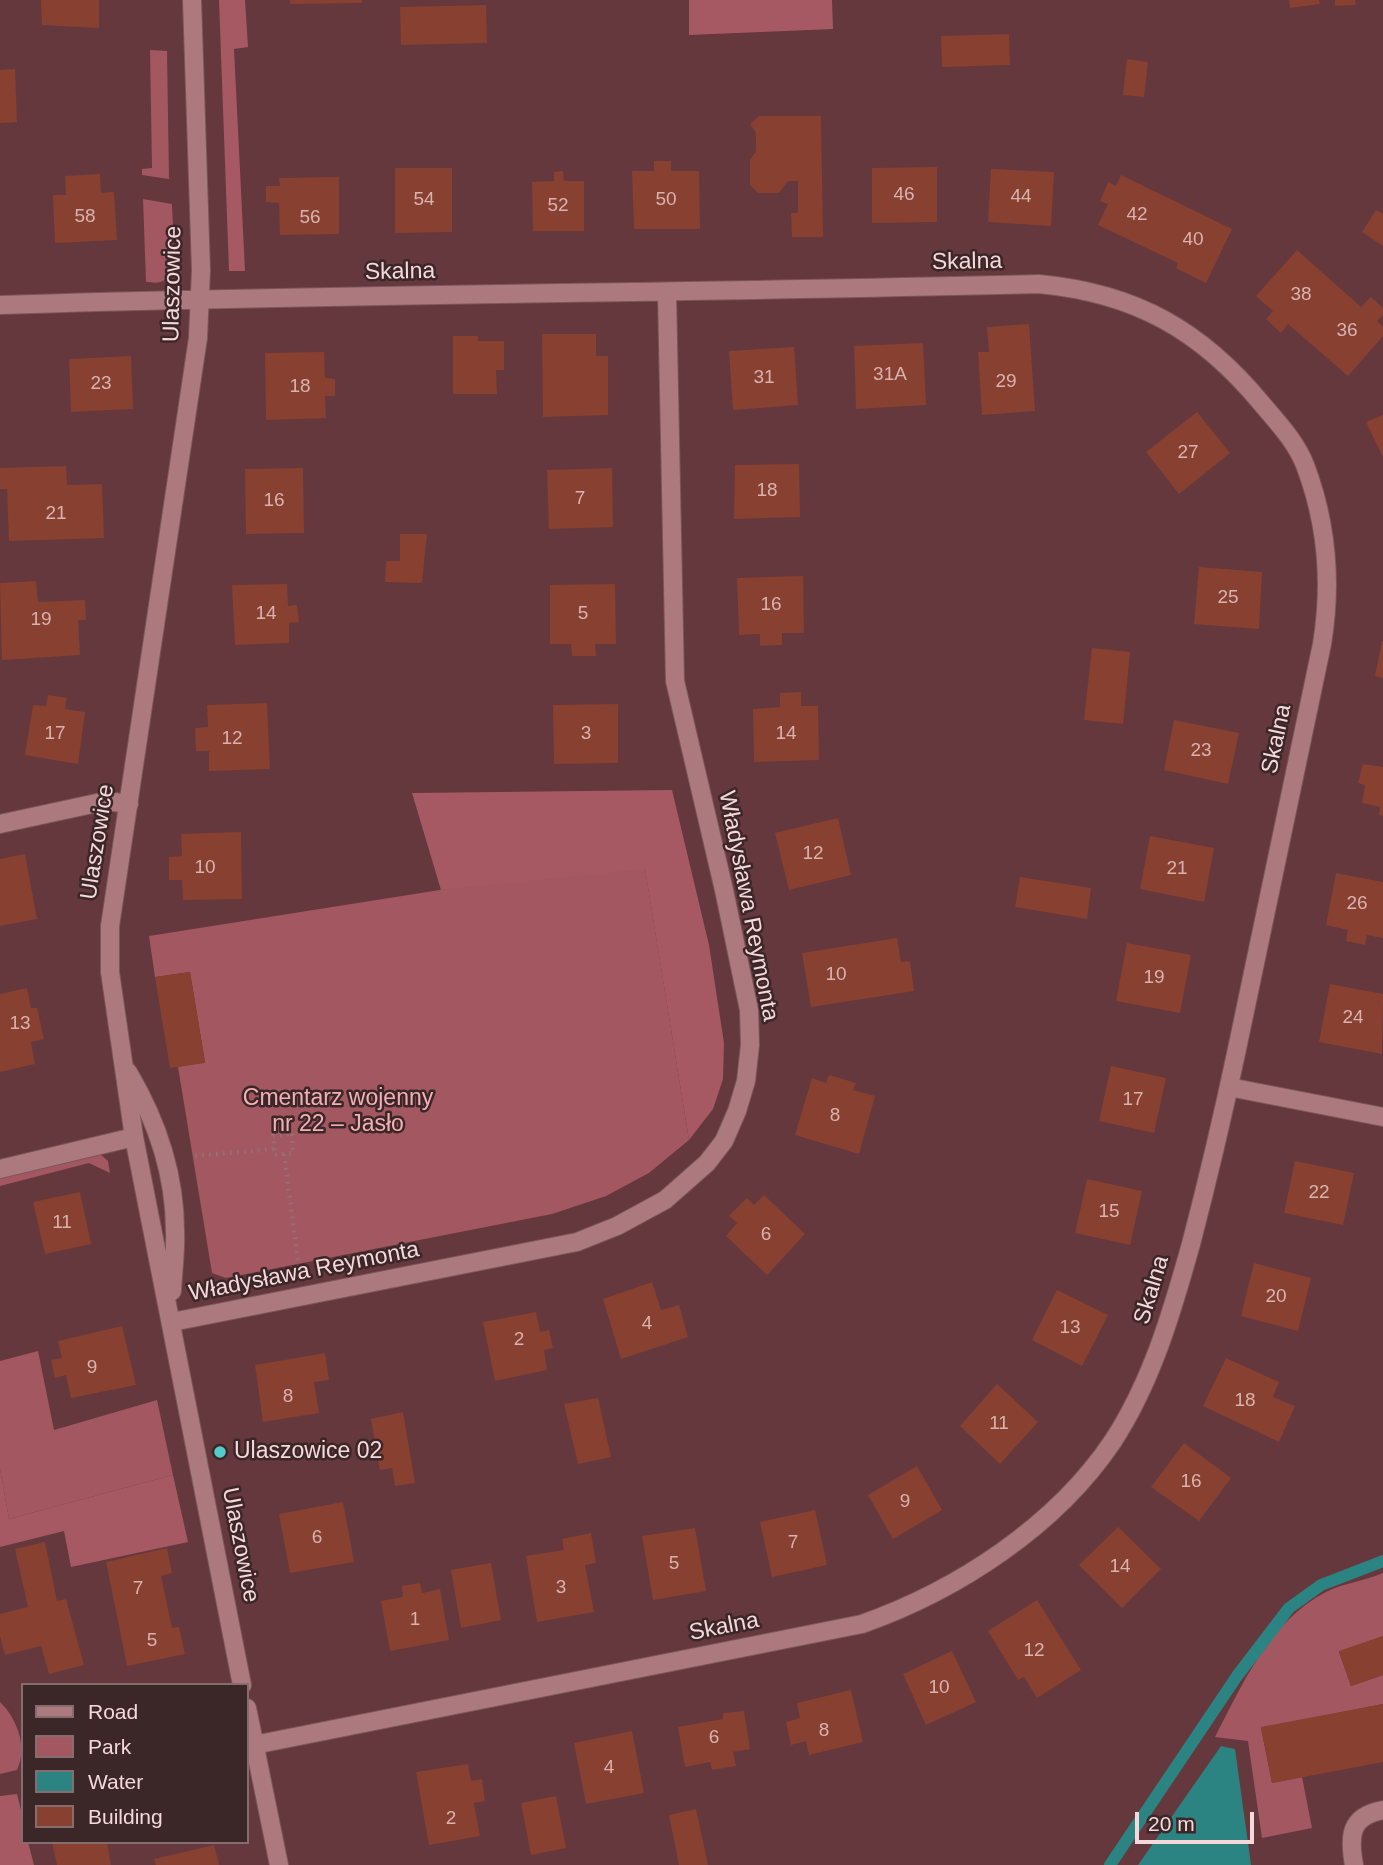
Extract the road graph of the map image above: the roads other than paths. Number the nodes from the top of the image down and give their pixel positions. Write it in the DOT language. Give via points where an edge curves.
graph roads {
  1 [pos="192,0"];
  2 [pos="667,294"];
  3 [pos="201,299"];
  4 [pos="0,305"];
  5 [pos="129,804"];
  6 [pos="0,824"];
  7 [pos="124,1066"];
  8 [pos="1229,1087"];
  9 [pos="1383,1117"];
  10 [pos="134,1137"];
  11 [pos="0,1169"];
  12 [pos="172,1322"];
  13 [pos="242,1683"];
  14 [pos="248,1713"];
  15 [pos="254,1745"];
  16 [pos="1383,1810"];
  17 [pos="279,1865"];
  18 [pos="1354,1865"];
  1 -- 3 [label="street, Ulaszowice"];
  2 -- 3 [label="street, Skalna"];
  2 -- 8 [label="street, Skalna" via="1039,284 1091,291 1148,310 1187,332 1241,380 1289,436 1304,464 1324,532 1325,625"];
  2 -- 12 [label="street, Władysława Reymonta" via="675,681 749,1010 746,1081 724,1141 691,1180 665,1200 577,1242"];
  3 -- 4 [label="street, Skalna"];
  3 -- 5 [label="street, Ulaszowice" via="191,402"];
  5 -- 6 [label="street" via="106,801"];
  5 -- 7 [label="street, Ulaszowice" via="110,948"];
  7 -- 10 [label="street, Ulaszowice"];
  7 -- 12 [label="street" via="156,1125 167,1166 176,1232"];
  8 -- 9 [label="street"];
  8 -- 15 [label="street, Skalna" via="1176,1300 1127,1416 1098,1461 1058,1505 950,1585 862,1624"];
  10 -- 11 [label="street"];
  10 -- 12 [label="street, Ulaszowice"];
  12 -- 13 [label="street, Ulaszowice"];
  14 -- 15 [label="street"];
  15 -- 17 [label="street"];
  16 -- 18 [label="street" via="1366,1817 1352,1832"];
}
